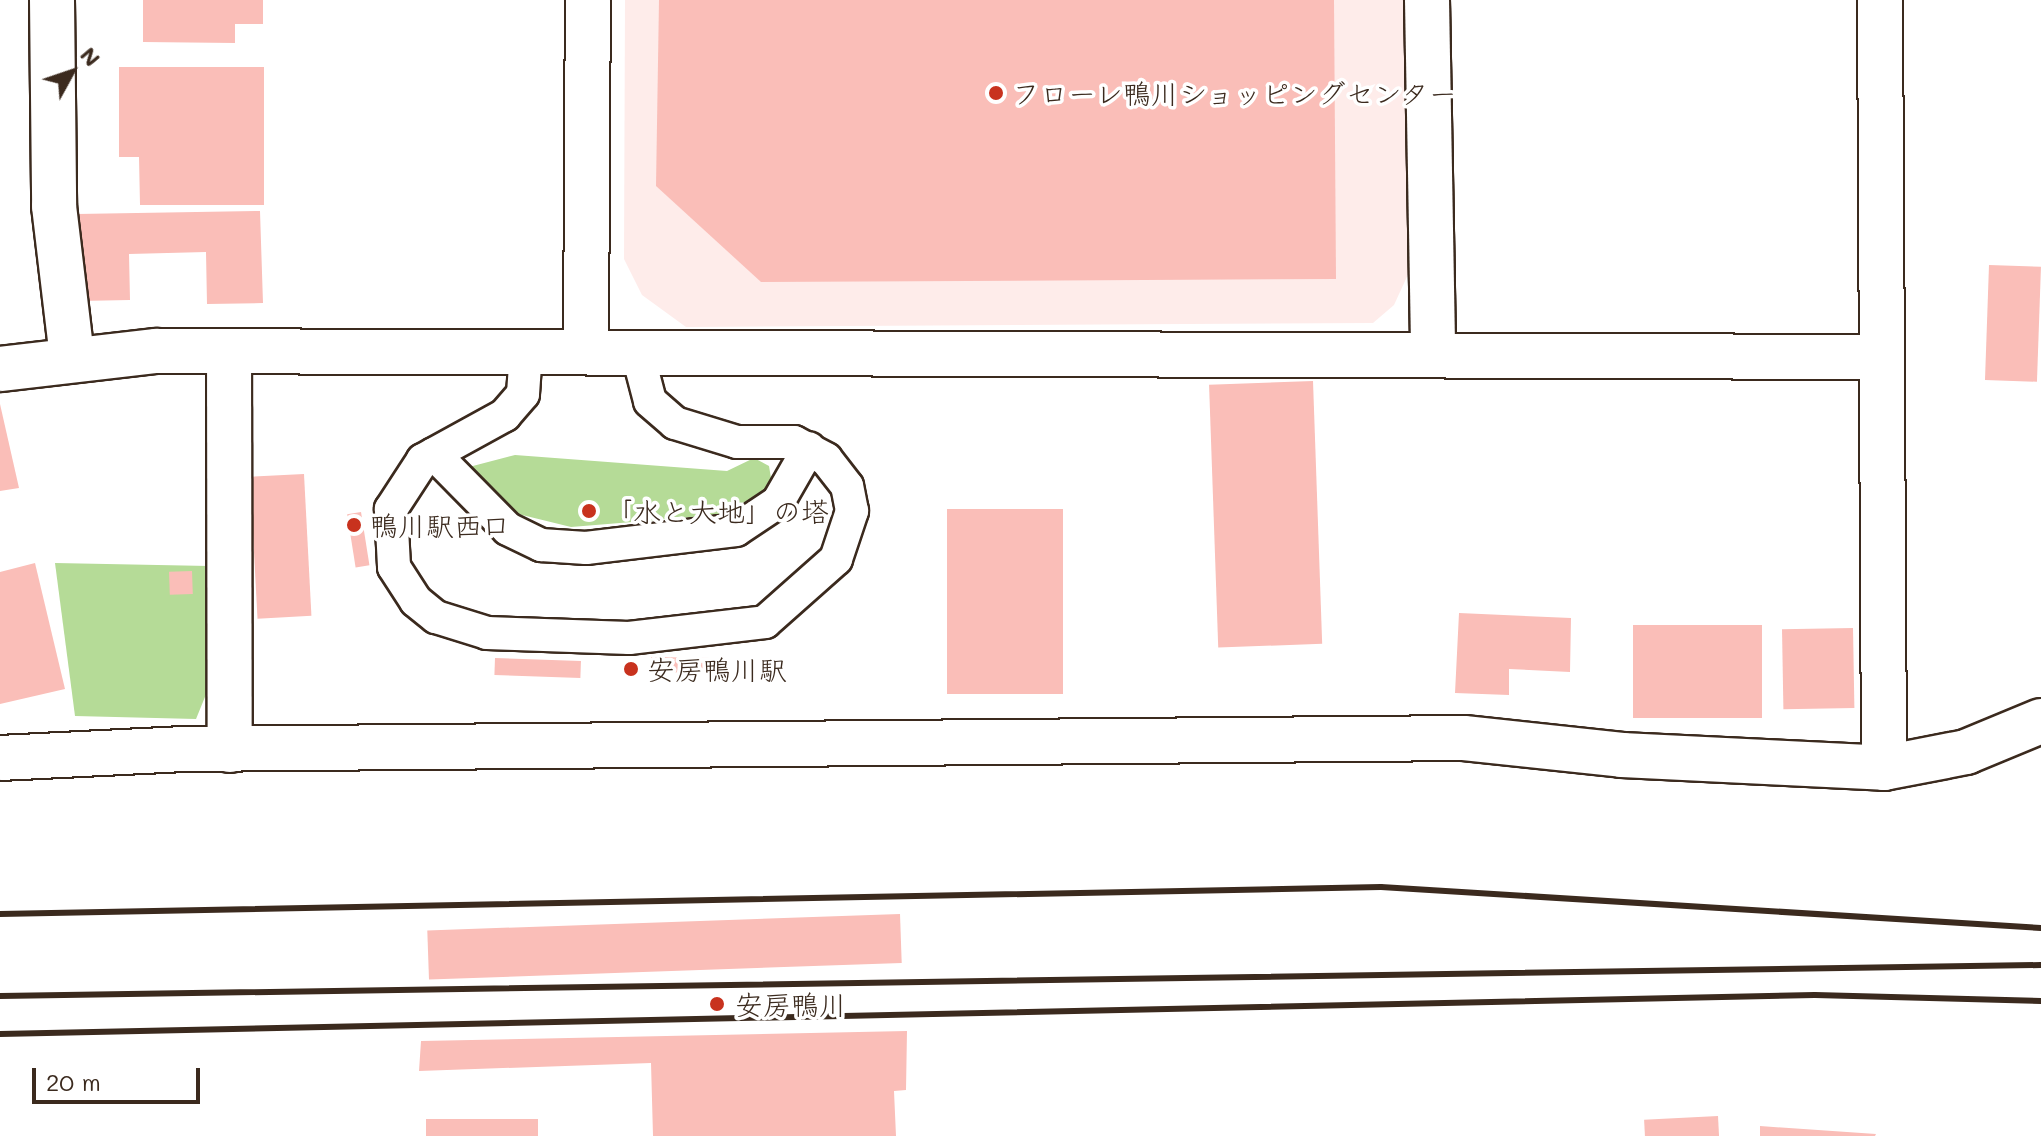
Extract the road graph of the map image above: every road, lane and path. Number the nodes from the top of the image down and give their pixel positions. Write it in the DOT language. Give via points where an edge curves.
graph roads {
  1 [pos="52,0"];
  2 [pos="588,0"];
  3 [pos="1427,0"];
  4 [pos="1880,0"];
  5 [pos="229,351"];
  6 [pos="526,351"];
  7 [pos="586,351"];
  8 [pos="637,351"];
  9 [pos="1433,351"];
  10 [pos="72,357"];
  11 [pos="1879,357"];
  12 [pos="0,369"];
  13 [pos="809,448"];
  14 [pos="434,454"];
  15 [pos="2041,721"];
  16 [pos="230,750"];
  17 [pos="0,758"];
  18 [pos="1884,768"];
  1 -- 10 [label="street" via="54,206"];
  2 -- 7 [label="street"];
  3 -- 9 [label="street"];
  4 -- 11 [label="street"];
  5 -- 6 [label="street"];
  5 -- 10 [label="street"];
  5 -- 16 [label="street"];
  6 -- 7 [label="street"];
  6 -- 14 [label="lane" via="523,394 505,415"];
  7 -- 8 [label="street"];
  8 -- 9 [label="street"];
  8 -- 13 [label="lane" via="650,401 675,423 737,442"];
  9 -- 11 [label="street"];
  10 -- 12 [label="street"];
  11 -- 18 [label="street"];
  13 -- 14 [label="lane" via="778,502 736,530 586,548 541,545 508,529"];
  13 -- 14 [label="lane" via="847,486 852,511 846,540 821,577 765,622 629,638 487,633 436,617 416,601 394,567 391,509 408,476"];
  15 -- 18 [label="street" via="1966,752"];
  16 -- 17 [label="street"];
  16 -- 18 [label="street" via="1464,738 1622,755"];
}
